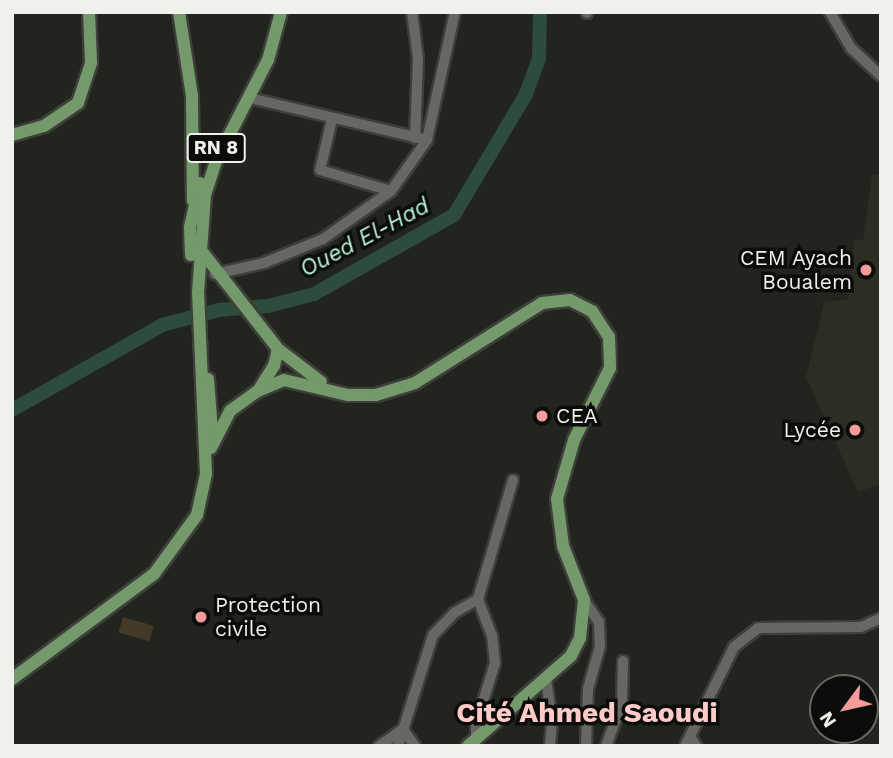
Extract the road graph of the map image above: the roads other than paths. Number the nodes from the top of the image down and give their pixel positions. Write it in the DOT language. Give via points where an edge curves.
graph roads {
  1 [pos="89,12"];
  2 [pos="179,12"];
  3 [pos="279,12"];
  4 [pos="412,12"];
  5 [pos="455,12"];
  6 [pos="830,12"];
  7 [pos="881,76"];
  8 [pos="250,98"];
  9 [pos="332,119"];
  10 [pos="12,135"];
  11 [pos="415,138"];
  12 [pos="427,140"];
  13 [pos="391,191"];
  14 [pos="193,203"];
  15 [pos="202,217"];
  16 [pos="199,248"];
  17 [pos="215,274"];
  18 [pos="199,286"];
  19 [pos="227,288"];
  20 [pos="278,349"];
  21 [pos="201,352"];
  22 [pos="202,375"];
  23 [pos="258,391"];
  24 [pos="339,393"];
  25 [pos="211,394"];
  26 [pos="240,402"];
  27 [pos="211,448"];
  28 [pos="205,474"];
  29 [pos="513,480"];
  30 [pos="478,599"];
  31 [pos="584,600"];
  32 [pos="881,618"];
  33 [pos="623,661"];
  34 [pos="12,679"];
  35 [pos="547,679"];
  36 [pos="403,729"];
  37 [pos="472,742"];
  38 [pos="691,743"];
  39 [pos="379,746"];
  40 [pos="398,746"];
  41 [pos="415,746"];
  42 [pos="550,746"];
  43 [pos="586,746"];
  44 [pos="606,746"];
  1 -- 10 [label="main road" via="91,63 78,103 44,126"];
  2 -- 14 [label="main road" via="192,96 189,183"];
  3 -- 8 [label="main road, RN 8" via="272,51"];
  3 -- 14 [label="main road, RN 8" via="258,72 211,158"];
  4 -- 11 [label="street" via="418,58"];
  5 -- 12 [label="street"];
  6 -- 7 [label="street" via="851,48"];
  8 -- 9 [label="street"];
  8 -- 15 [label="main road, RN 8" via="209,177"];
  9 -- 11 [label="street"];
  9 -- 13 [label="street" via="320,170"];
  11 -- 12 [label="street"];
  12 -- 13 [label="street"];
  13 -- 17 [label="street" via="323,239 264,263"];
  14 -- 15 [label="main road"];
  14 -- 18 [label="main road, RN 8" via="192,270"];
  15 -- 16 [label="main road, RN 8"];
  16 -- 17 [label="main road"];
  16 -- 18 [label="main road, RN 8"];
  17 -- 19 [label="main road"];
  18 -- 19 [label="main road" via="212,279"];
  18 -- 21 [label="main road, RN 8"];
  19 -- 20 [label="main road"];
  20 -- 23 [label="main road" via="270,376"];
  20 -- 24 [label="main road"];
  21 -- 22 [label="main road, RN 8"];
  21 -- 25 [label="main road, RN 8"];
  22 -- 25 [label="main road"];
  22 -- 28 [label="main road, RN 8"];
  23 -- 24 [label="main road" via="292,379"];
  23 -- 26 [label="main road"];
  24 -- 31 [label="main road" via="376,395 415,383 542,303 570,300 592,311 612,346 610,368 574,440 556,499 563,546"];
  25 -- 26 [label="main road" via="223,401"];
  25 -- 27 [label="main road, RN 8"];
  26 -- 27 [label="main road" via="221,422"];
  27 -- 28 [label="main road, RN 8"];
  28 -- 34 [label="main road, RN 8" via="197,515 154,574"];
  29 -- 30 [label="street"];
  30 -- 36 [label="street" via="463,605 433,635"];
  30 -- 37 [label="street" via="492,636 495,663"];
  31 -- 35 [label="main road" via="580,638 571,656"];
  31 -- 43 [label="street" via="599,622 600,646 588,689"];
  32 -- 38 [label="street" via="861,626 758,628 734,648"];
  33 -- 44 [label="street" via="622,703"];
  35 -- 37 [label="main road"];
  35 -- 42 [label="street"];
  36 -- 39 [label="street"];
  36 -- 40 [label="street"];
  36 -- 41 [label="street"];
}
